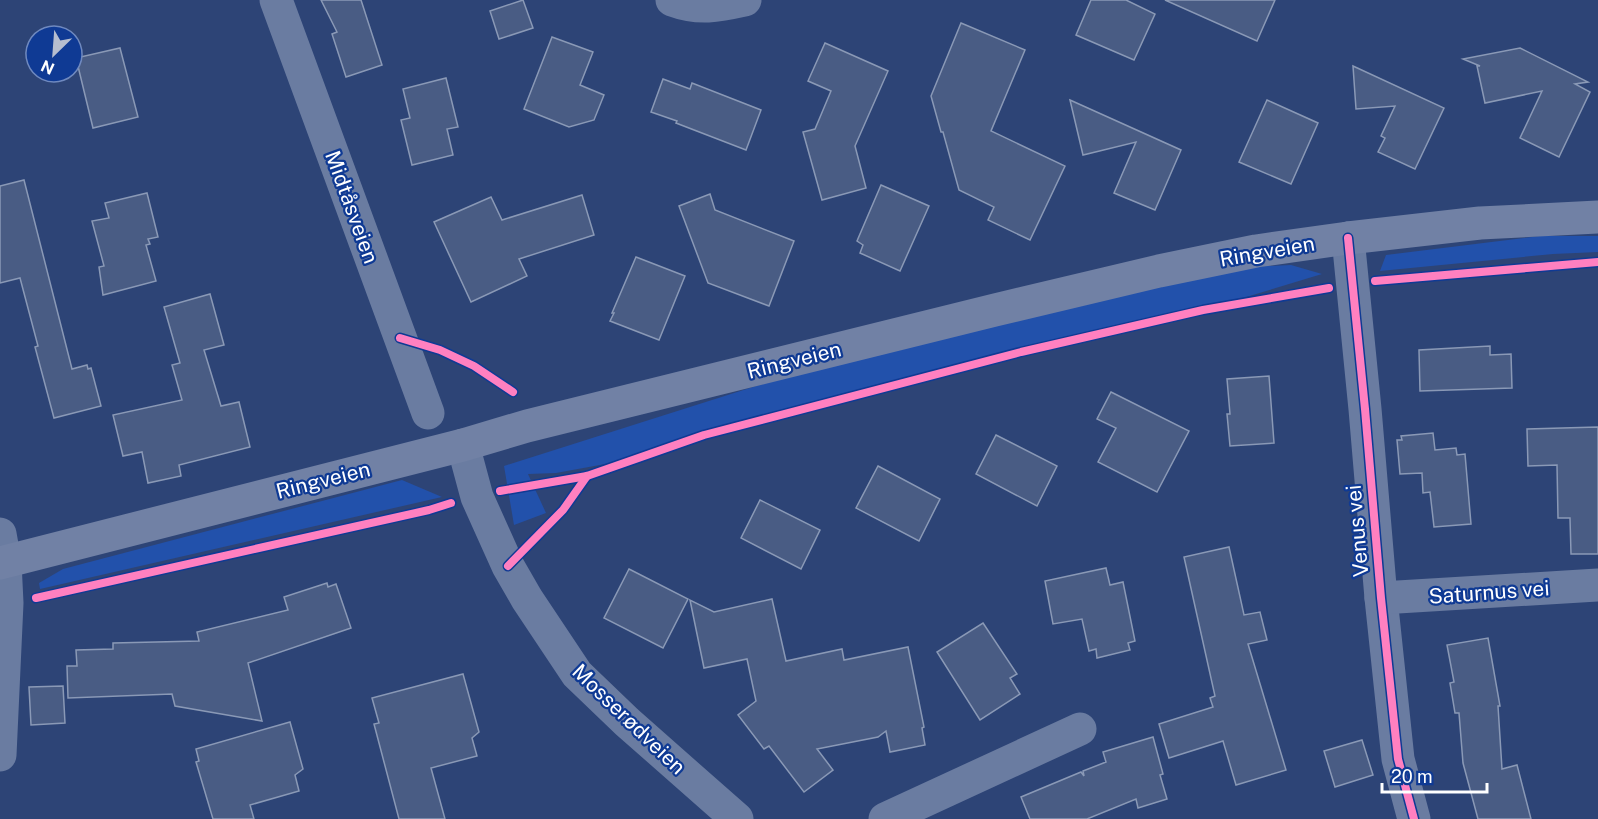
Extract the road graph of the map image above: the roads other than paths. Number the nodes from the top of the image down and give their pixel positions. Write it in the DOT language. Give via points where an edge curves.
graph roads {
  1 [pos="276,0"];
  2 [pos="672,0"];
  3 [pos="745,0"];
  4 [pos="1598,217"];
  5 [pos="1348,238"];
  6 [pos="428,413"];
  7 [pos="463,445"];
  8 [pos="2,553"];
  9 [pos="1598,585"];
  10 [pos="1381,598"];
  11 [pos="1080,729"];
  12 [pos="0,755"];
  13 [pos="737,819"];
  14 [pos="885,819"];
  15 [pos="1414,819"];
  1 -- 6 [label="street, Midtåsveien"];
  2 -- 3 [label="street" via="689,6 721,6"];
  4 -- 5 [label="main road, Ringveien" via="1480,223"];
  5 -- 7 [label="main road, Ringveien" via="1256,251 1137,276"];
  5 -- 10 [label="street, Venus vei"];
  7 -- 8 [label="main road, Ringveien"];
  7 -- 13 [label="street, Mosserødveien" via="477,497 508,566 577,674"];
  8 -- 12 [label="street" via="7,603"];
  9 -- 10 [label="street, Saturnus vei"];
  10 -- 15 [label="street, Venus vei" via="1398,759"];
  11 -- 14 [label="street"];
}
